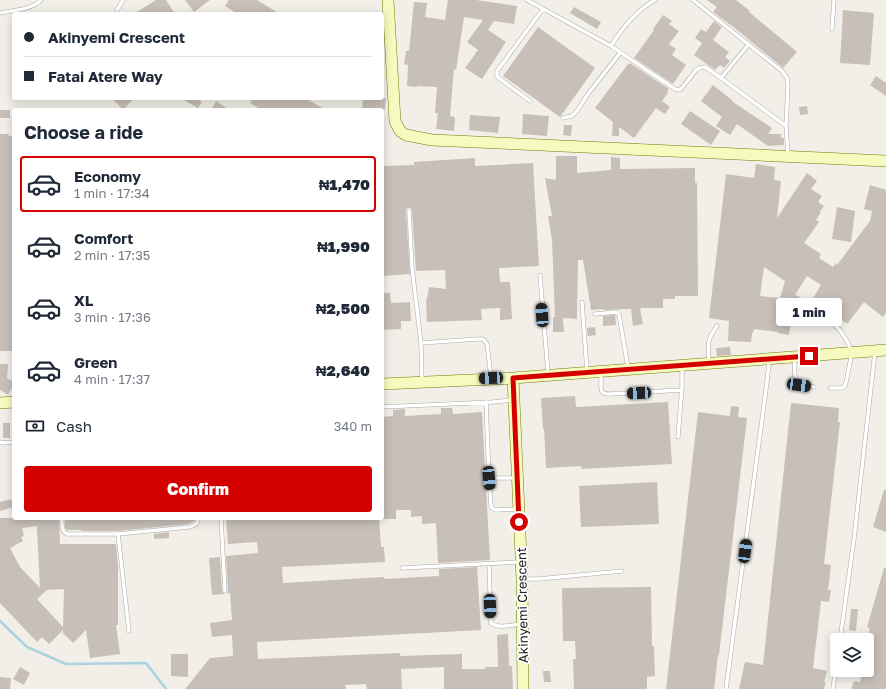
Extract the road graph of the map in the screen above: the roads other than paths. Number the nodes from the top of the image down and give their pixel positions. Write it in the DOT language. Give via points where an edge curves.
graph roads {
  1 [pos="41,0"];
  2 [pos="123,0"];
  3 [pos="388,0"];
  4 [pos="527,0"];
  5 [pos="655,0"];
  6 [pos="693,0"];
  7 [pos="834,0"];
  8 [pos="542,9"];
  9 [pos="117,10"];
  10 [pos="0,13"];
  11 [pos="832,29"];
  12 [pos="749,44"];
  13 [pos="611,46"];
  14 [pos="620,53"];
  15 [pos="721,78"];
  16 [pos="530,101"];
  17 [pos="563,118"];
  18 [pos="786,126"];
  19 [pos="788,156"];
  20 [pos="886,161"];
  21 [pos="409,211"];
  22 [pos="540,274"];
  23 [pos="582,302"];
  24 [pos="819,311"];
  25 [pos="595,314"];
  26 [pos="717,326"];
  27 [pos="421,343"];
  28 [pos="880,351"];
  29 [pos="852,352"];
  30 [pos="795,357"];
  31 [pos="770,358"];
  32 [pos="709,363"];
  33 [pos="682,366"];
  34 [pos="628,369"];
  35 [pos="601,371"];
  36 [pos="587,372"];
  37 [pos="548,375"];
  38 [pos="491,378"];
  39 [pos="513,378"];
  40 [pos="422,382"];
  41 [pos="384,384"];
  42 [pos="814,387"];
  43 [pos="830,388"];
  44 [pos="682,390"];
  45 [pos="514,400"];
  46 [pos="12,402"];
  47 [pos="486,402"];
  48 [pos="0,403"];
  49 [pos="384,407"];
  50 [pos="678,437"];
  51 [pos="0,442"];
  52 [pos="12,442"];
  53 [pos="489,478"];
  54 [pos="517,478"];
  55 [pos="519,509"];
  56 [pos="62,520"];
  57 [pos="199,520"];
  58 [pos="221,520"];
  59 [pos="118,534"];
  60 [pos="521,562"];
  61 [pos="489,564"];
  62 [pos="402,568"];
  63 [pos="622,571"];
  64 [pos="522,579"];
  65 [pos="225,591"];
  66 [pos="522,623"];
  67 [pos="129,631"];
  68 [pos="841,633"];
  69 [pos="835,677"];
  70 [pos="524,689"];
  71 [pos="726,689"];
  72 [pos="833,689"];
  1 -- 10 [label="lane" via="34,6"];
  2 -- 9 [label="lane"];
  3 -- 19 [label="street" via="395,121 400,131 406,135 432,140"];
  4 -- 8 [label="lane"];
  5 -- 13 [label="lane" via="632,19"];
  6 -- 12 [label="lane"];
  7 -- 11 [label="lane"];
  8 -- 13 [label="lane"];
  8 -- 16 [label="lane" via="497,71 500,79"];
  12 -- 15 [label="lane"];
  12 -- 18 [label="lane" via="787,78"];
  13 -- 14 [label="lane"];
  14 -- 15 [label="lane" via="678,90 700,68 705,67"];
  14 -- 17 [label="lane" via="577,111 572,116"];
  15 -- 18 [label="lane"];
  18 -- 19 [label="lane"];
  19 -- 20 [label="street"];
  21 -- 27 [label="lane" via="412,268"];
  22 -- 37 [label="lane"];
  23 -- 36 [label="lane"];
  24 -- 29 [label="lane" via="839,329"];
  25 -- 34 [label="lane" via="619,314"];
  26 -- 32 [label="lane" via="708,342"];
  27 -- 38 [label="lane" via="483,339 488,344"];
  27 -- 40 [label="lane"];
  28 -- 29 [label="street"];
  28 -- 68 [label="lane"];
  29 -- 30 [label="street"];
  29 -- 43 [label="lane" via="845,386"];
  30 -- 31 [label="street"];
  30 -- 42 [label="lane" via="797,383"];
  31 -- 32 [label="street"];
  31 -- 71 [label="lane"];
  32 -- 33 [label="street"];
  33 -- 34 [label="street"];
  33 -- 44 [label="lane"];
  34 -- 35 [label="street"];
  35 -- 36 [label="street"];
  35 -- 44 [label="lane" via="601,389 604,393"];
  36 -- 37 [label="street"];
  37 -- 39 [label="street"];
  38 -- 39 [label="street"];
  38 -- 40 [label="street"];
  39 -- 45 [label="street, Akinyemi Crescent"];
  40 -- 41 [label="street"];
  44 -- 50 [label="lane"];
  45 -- 47 [label="lane"];
  45 -- 54 [label="street, Akinyemi Crescent"];
  46 -- 48 [label="street"];
  47 -- 49 [label="lane"];
  47 -- 53 [label="lane"];
  51 -- 52 [label="lane"];
  53 -- 54 [label="lane"];
  53 -- 55 [label="lane" via="492,508"];
  54 -- 55 [label="street, Akinyemi Crescent"];
  55 -- 60 [label="street, Akinyemi Crescent"];
  56 -- 59 [label="lane" via="62,530 67,534"];
  57 -- 59 [label="lane" via="189,527"];
  58 -- 65 [label="lane"];
  59 -- 67 [label="lane"];
  60 -- 61 [label="lane"];
  60 -- 64 [label="street, Akinyemi Crescent"];
  61 -- 62 [label="lane"];
  61 -- 66 [label="lane" via="491,623 498,626"];
  63 -- 64 [label="lane"];
  64 -- 66 [label="street, Akinyemi Crescent"];
  66 -- 70 [label="street, Akinyemi Crescent"];
  69 -- 72 [label="lane"];
}
